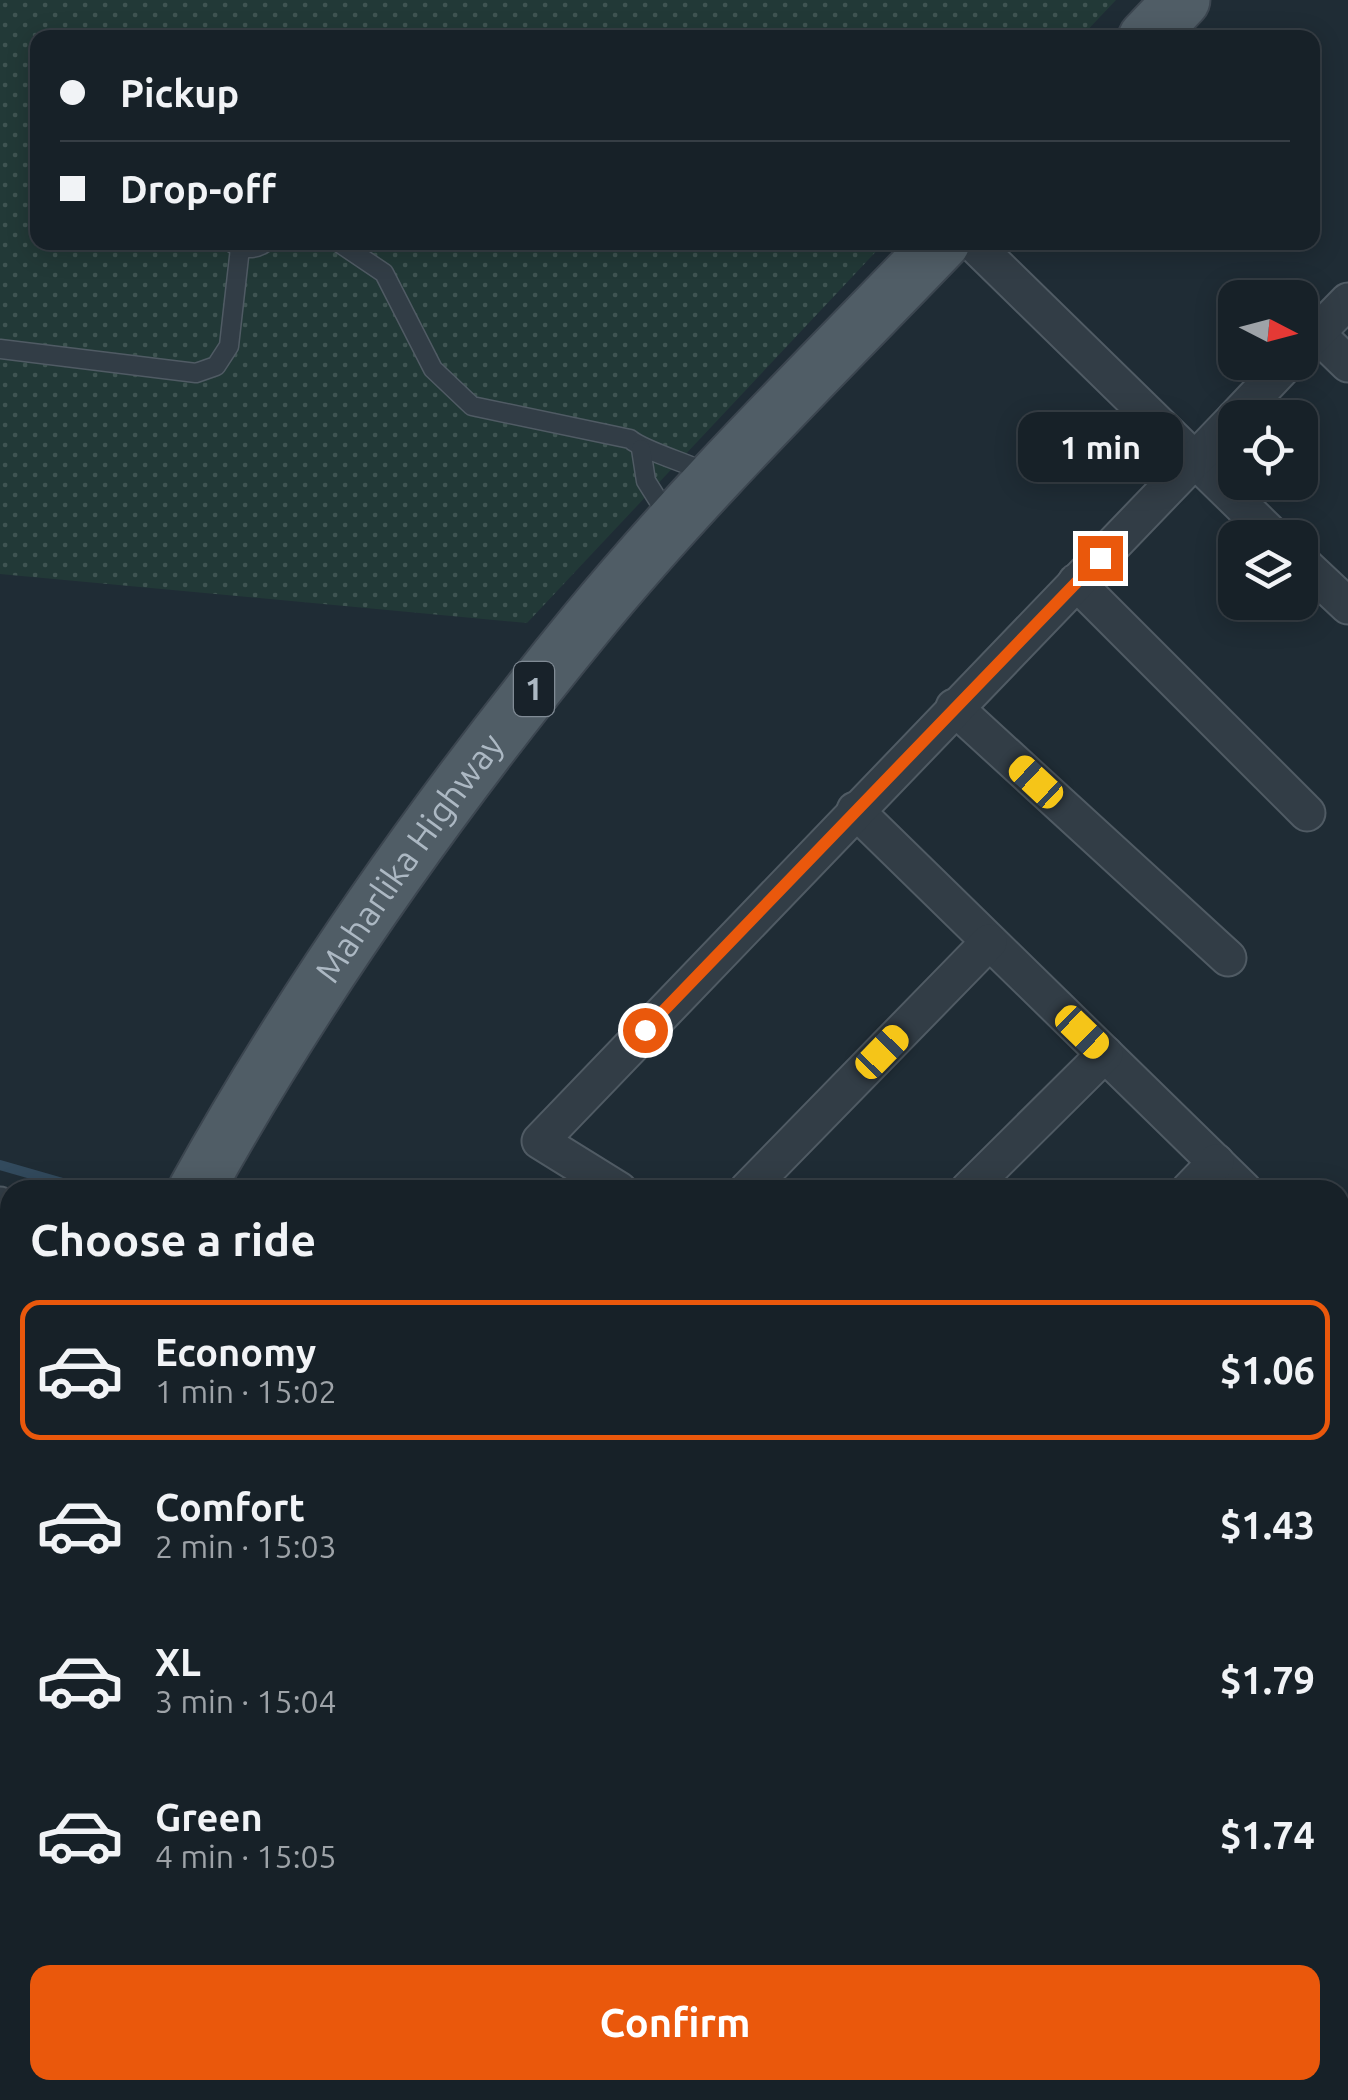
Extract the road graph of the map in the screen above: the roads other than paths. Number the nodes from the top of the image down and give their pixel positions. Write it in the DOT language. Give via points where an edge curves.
graph roads {
  1 [pos="1182,0"];
  2 [pos="1154,30"];
  3 [pos="236,250"];
  4 [pos="350,250"];
  5 [pos="934,250"];
  6 [pos="980,250"];
  7 [pos="1348,301"];
  8 [pos="1318,331"];
  9 [pos="1318,347"];
  10 [pos="0,349"];
  11 [pos="1348,364"];
  12 [pos="1271,380"];
  13 [pos="1252,400"];
  14 [pos="1218,436"];
  15 [pos="641,449"];
  16 [pos="1194,461"];
  17 [pos="718,478"];
  18 [pos="1256,520"];
  19 [pos="674,526"];
  20 [pos="1318,578"];
  21 [pos="1076,582"];
  22 [pos="1348,606"];
  23 [pos="954,707"];
  24 [pos="855,810"];
  25 [pos="1307,813"];
  26 [pos="990,942"];
  27 [pos="1228,958"];
  28 [pos="1104,1054"];
  29 [pos="1216,1162"];
  30 [pos="202,1180"];
  31 [pos="603,1180"];
  32 [pos="757,1180"];
  33 [pos="978,1180"];
  34 [pos="1199,1180"];
  35 [pos="1234,1180"];
  1 -- 2 [label="main road"];
  3 -- 10 [label="lane" via="229,346 216,366 196,372"];
  4 -- 15 [label="lane" via="384,274 433,369 472,406 630,439"];
  5 -- 17 [label="main road, Maharlika Highway / 1"];
  6 -- 16 [label="street"];
  7 -- 8 [label="street"];
  9 -- 11 [label="street"];
  12 -- 13 [label="street"];
  14 -- 16 [label="street"];
  15 -- 17 [label="lane" via="670,454"];
  15 -- 19 [label="lane" via="646,481"];
  16 -- 18 [label="street"];
  16 -- 21 [label="street"];
  17 -- 19 [label="main road, Maharlika Highway / 1"];
  19 -- 30 [label="main road, Maharlika Highway / 1" via="588,621 369,912"];
  20 -- 22 [label="street"];
  21 -- 23 [label="street"];
  21 -- 25 [label="street"];
  23 -- 24 [label="street"];
  23 -- 27 [label="street"];
  24 -- 26 [label="street"];
  24 -- 31 [label="street" via="540,1141"];
  26 -- 28 [label="street"];
  26 -- 32 [label="street"];
  28 -- 29 [label="street"];
  28 -- 33 [label="street"];
  29 -- 34 [label="street"];
  29 -- 35 [label="street"];
}
